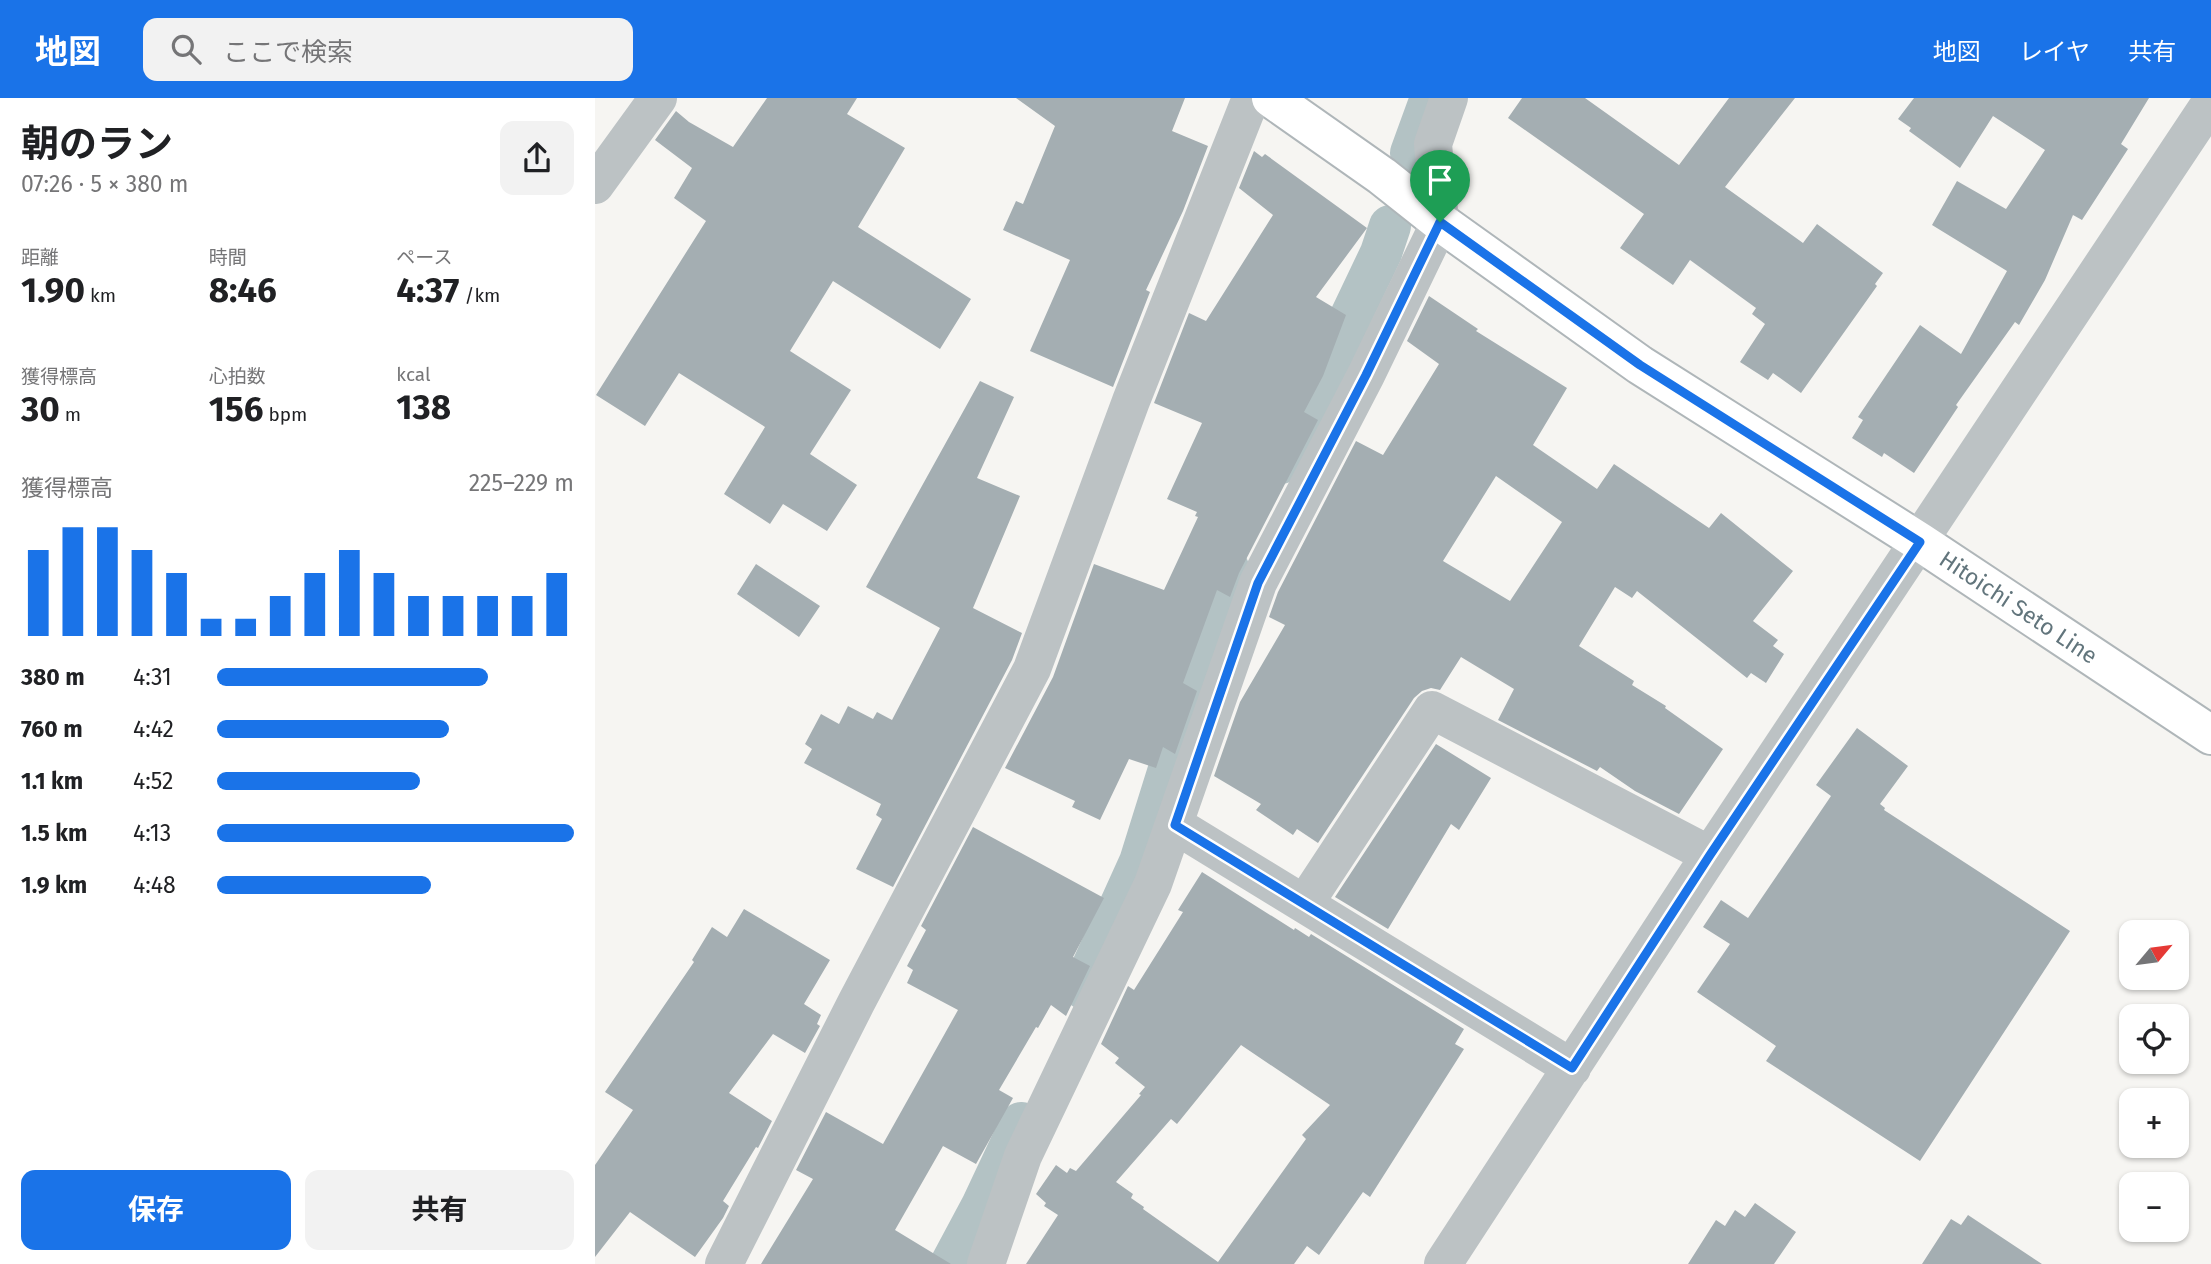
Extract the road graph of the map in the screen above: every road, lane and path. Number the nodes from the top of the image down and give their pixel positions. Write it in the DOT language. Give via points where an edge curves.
graph roads {
  1 [pos="659,98"];
  2 [pos="1251,98"];
  3 [pos="1271,98"];
  4 [pos="1449,98"];
  5 [pos="2211,102"];
  6 [pos="595,185"];
  7 [pos="1440,222"];
  8 [pos="1920,542"];
  9 [pos="2211,735"];
  10 [pos="1175,825"];
  11 [pos="1710,855"];
  12 [pos="1305,903"];
  13 [pos="1572,1068"];
  14 [pos="725,1264"];
  15 [pos="986,1264"];
  16 [pos="1443,1264"];
  1 -- 6 [label="street"];
  2 -- 14 [label="street" via="1131,401 1032,669"];
  3 -- 7 [label="main road, Hitoichi Seto Line"];
  4 -- 7 [label="street" via="1433,144"];
  5 -- 8 [label="street"];
  7 -- 8 [label="main road, Hitoichi Seto Line" via="1640,365"];
  7 -- 10 [label="street" via="1258,583"];
  8 -- 9 [label="main road, Hitoichi Seto Line"];
  8 -- 11 [label="street"];
  10 -- 12 [label="street"];
  10 -- 15 [label="street" via="1153,884 1023,1156"];
  11 -- 12 [label="street" via="1432,710"];
  11 -- 13 [label="street"];
  12 -- 13 [label="street"];
  13 -- 16 [label="street"];
}
